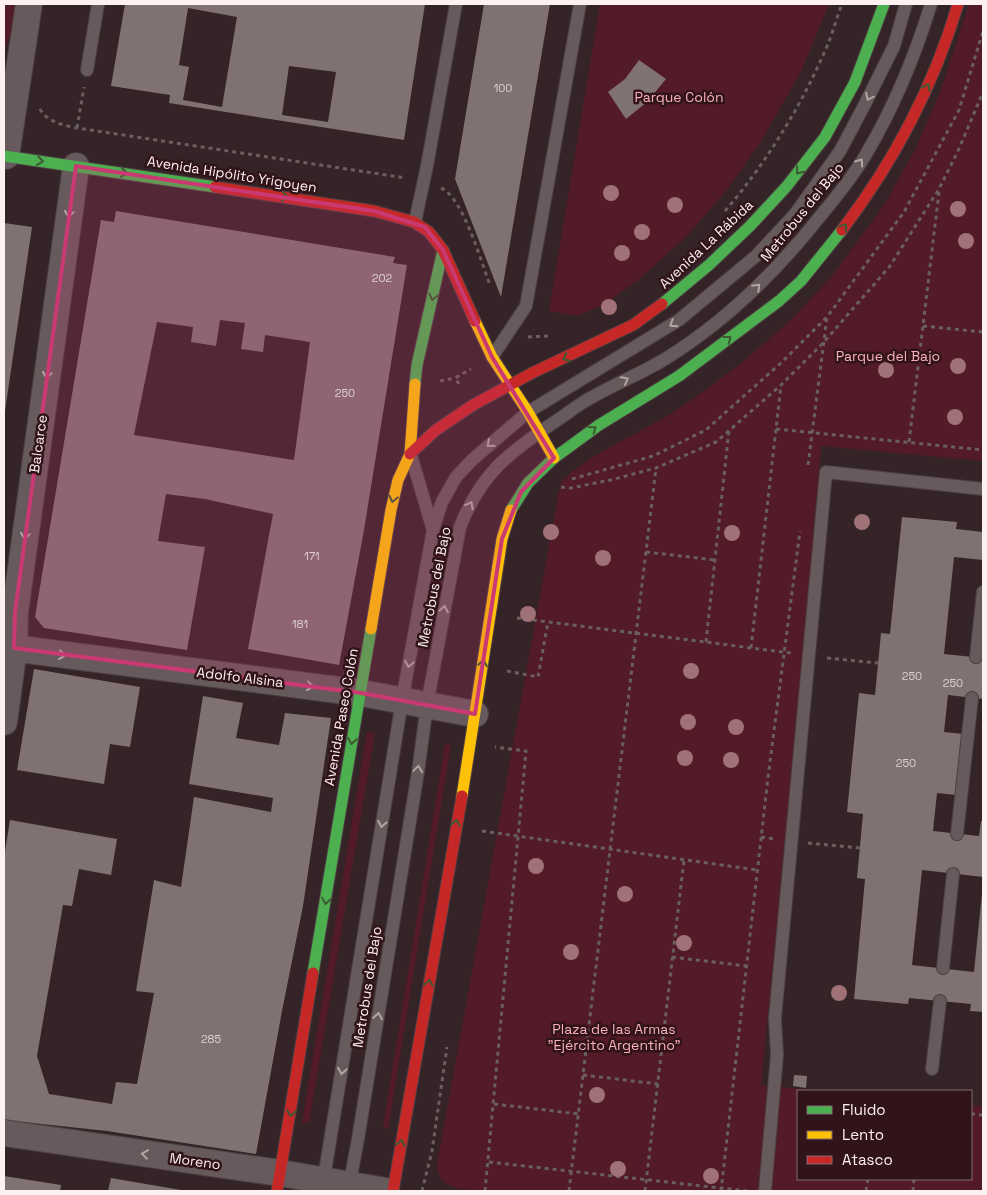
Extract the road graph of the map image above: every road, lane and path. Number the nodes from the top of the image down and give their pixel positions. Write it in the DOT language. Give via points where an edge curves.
graph roads {
  1 [pos="29,4"];
  2 [pos="98,4"];
  3 [pos="456,4"];
  4 [pos="580,4"];
  5 [pos="842,4"];
  6 [pos="884,4"];
  7 [pos="906,4"];
  8 [pos="931,4"];
  9 [pos="958,4"];
  10 [pos="87,70"];
  11 [pos="983,92"];
  12 [pos="38,106"];
  13 [pos="77,128"];
  14 [pos="5,156"];
  15 [pos="76,166"];
  16 [pos="424,182"];
  17 [pos="939,189"];
  18 [pos="722,214"];
  19 [pos="415,222"];
  20 [pos="443,250"];
  21 [pos="492,289"];
  22 [pos="827,317"];
  23 [pos="513,325"];
  24 [pos="923,326"];
  25 [pos="983,332"];
  26 [pos="550,336"];
  27 [pos="824,342"];
  28 [pos="492,357"];
  29 [pos="510,384"];
  30 [pos="781,385"];
  31 [pos="528,412"];
  32 [pos="776,429"];
  33 [pos="729,430"];
  34 [pos="538,433"];
  35 [pos="812,433"];
  36 [pos="909,442"];
  37 [pos="983,450"];
  38 [pos="410,454"];
  39 [pos="554,458"];
  40 [pos="656,468"];
  41 [pos="807,471"];
  42 [pos="552,486"];
  43 [pos="983,489"];
  44 [pos="800,529"];
  45 [pos="433,530"];
  46 [pos="646,552"];
  47 [pos="715,560"];
  48 [pos="983,592"];
  49 [pos="514,617"];
  50 [pos="548,622"];
  51 [pos="637,633"];
  52 [pos="706,642"];
  53 [pos="9,648"];
  54 [pos="751,648"];
  55 [pos="784,652"];
  56 [pos="810,656"];
  57 [pos="976,657"];
  58 [pos="878,663"];
  59 [pos="504,671"];
  60 [pos="360,693"];
  61 [pos="972,698"];
  62 [pos="414,703"];
  63 [pos="475,714"];
  64 [pos="4,722"];
  65 [pos="491,746"];
  66 [pos="479,830"];
  67 [pos="957,834"];
  68 [pos="518,836"];
  69 [pos="791,841"];
  70 [pos="860,848"];
  71 [pos="611,849"];
  72 [pos="684,860"];
  73 [pos="757,870"];
  74 [pos="953,874"];
  75 [pos="672,957"];
  76 [pos="746,966"];
  77 [pos="943,968"];
  78 [pos="940,1001"];
  79 [pos="932,1069"];
  80 [pos="583,1075"];
  81 [pos="658,1084"];
  82 [pos="494,1104"];
  83 [pos="578,1114"];
  84 [pos="4,1133"];
  85 [pos="489,1162"];
  86 [pos="572,1171"];
  87 [pos="646,1180"];
  88 [pos="279,1182"];
  89 [pos="336,1187"];
  90 [pos="721,1190"];
  91 [pos="386,1191"];
  92 [pos="393,1191"];
  93 [pos="485,1191"];
  94 [pos="569,1191"];
  95 [pos="645,1191"];
  96 [pos="753,1191"];
  97 [pos="764,1191"];
  1 -- 14 [label="street"];
  2 -- 10 [label="lane"];
  3 -- 16 [label="lane"];
  4 -- 23 [label="lane" via="526,306"];
  5 -- 18 [label="path" via="808,89 774,146"];
  6 -- 29 [label="main road, Avenida La Rábida, one-way" via="855,82 825,137 787,186 750,226 674,296 633,325"];
  7 -- 31 [label="lane, Metrobus del Bajo, one-way" via="894,46 865,104 840,151 795,214 756,256 679,320"];
  34 -- 8 [label="lane, Metrobus del Bajo, one-way" via="592,397 665,359 750,295 779,266 834,200 865,156 914,54"];
  39 -- 9 [label="main road, one-way" via="599,425 679,376 779,301 800,281 864,201 907,130 948,38"];
  10 -- 13 [label="path"];
  11 -- 17 [label="path"];
  12 -- 13 [label="path" via="55,123"];
  13 -- 16 [label="path"];
  14 -- 15 [label="main road, Avenida Hipólito Yrigoyen, one-way"];
  15 -- 19 [label="main road, Avenida Hipólito Yrigoyen, one-way" via="374,211"];
  15 -- 53 [label="street, Balcarce, one-way"];
  16 -- 19 [label="lane"];
  16 -- 21 [label="path" via="448,191 461,209"];
  17 -- 24 [label="path"];
  17 -- 27 [label="path" via="890,266"];
  19 -- 20 [label="main road, Avenida Hipólito Yrigoyen" via="425,227"];
  20 -- 28 [label="main road, Avenida Hipólito Yrigoyen"];
  20 -- 38 [label="main road, Avenida Paseo Colón, one-way" via="418,365"];
  22 -- 27 [label="path"];
  23 -- 26 [label="path" via="526,337"];
  23 -- 28 [label="lane"];
  24 -- 25 [label="path"];
  24 -- 36 [label="path"];
  27 -- 30 [label="path"];
  27 -- 35 [label="path"];
  28 -- 29 [label="main road, Avenida Hipólito Yrigoyen"];
  29 -- 31 [label="main road, Avenida Hipólito Yrigoyen"];
  29 -- 38 [label="main road, Avenida La Rábida" via="466,409"];
  30 -- 32 [label="path"];
  30 -- 33 [label="path"];
  31 -- 34 [label="main road, Avenida Hipólito Yrigoyen"];
  31 -- 45 [label="lane, Metrobus del Bajo, one-way" via="456,477 442,502"];
  32 -- 35 [label="path"];
  32 -- 54 [label="path"];
  33 -- 40 [label="path" via="716,442"];
  33 -- 47 [label="path"];
  34 -- 39 [label="main road, Avenida Hipólito Yrigoyen"];
  62 -- 34 [label="lane, Metrobus del Bajo, one-way" via="467,508 491,472 508,454"];
  35 -- 36 [label="path"];
  35 -- 41 [label="path"];
  36 -- 37 [label="path"];
  38 -- 45 [label="lane, Metrobus del Bajo"];
  38 -- 60 [label="main road, Avenida Paseo Colón, one-way" via="398,480 391,510"];
  63 -- 39 [label="main road, one-way" via="505,526 521,492"];
  40 -- 42 [label="path" via="570,488"];
  40 -- 46 [label="path"];
  43 -- 56 [label="lane" via="826,472"];
  44 -- 55 [label="path"];
  45 -- 62 [label="lane, Metrobus del Bajo, one-way"];
  46 -- 47 [label="path"];
  46 -- 51 [label="path"];
  47 -- 52 [label="path"];
  48 -- 57 [label="lane"];
  49 -- 50 [label="path"];
  50 -- 51 [label="path"];
  50 -- 59 [label="path" via="538,677"];
  51 -- 52 [label="path"];
  51 -- 71 [label="path"];
  52 -- 54 [label="path"];
  53 -- 60 [label="street, Adolfo Alsina, one-way"];
  53 -- 64 [label="street, Balcarce"];
  54 -- 55 [label="path"];
  55 -- 56 [label="path"];
  55 -- 73 [label="path"];
  56 -- 58 [label="path"];
  56 -- 69 [label="lane"];
  60 -- 62 [label="street, Adolfo Alsina"];
  60 -- 88 [label="main road, Avenida Paseo Colón, one-way"];
  61 -- 67 [label="lane"];
  62 -- 63 [label="street, Adolfo Alsina"];
  62 -- 89 [label="lane, Metrobus del Bajo, one-way"];
  89 -- 62 [label="lane, Metrobus del Bajo, one-way" via="358,1139 418,772"];
  92 -- 63 [label="main road, one-way"];
  65 -- 68 [label="path" via="526,751"];
  66 -- 68 [label="path"];
  68 -- 71 [label="path"];
  68 -- 82 [label="path"];
  69 -- 70 [label="path"];
  69 -- 97 [label="lane" via="775,1018 777,1055"];
  71 -- 72 [label="path"];
  71 -- 80 [label="path"];
  72 -- 73 [label="path"];
  72 -- 75 [label="path"];
  73 -- 76 [label="path"];
  74 -- 77 [label="lane"];
  75 -- 76 [label="path"];
  75 -- 81 [label="path"];
  76 -- 90 [label="path"];
  78 -- 79 [label="lane"];
  80 -- 81 [label="path"];
  80 -- 83 [label="path"];
  81 -- 87 [label="path"];
  82 -- 83 [label="path"];
  82 -- 85 [label="path"];
  83 -- 86 [label="path"];
  88 -- 84 [label="street, Moreno, one-way"];
  85 -- 86 [label="path"];
  85 -- 93 [label="path"];
  86 -- 87 [label="path"];
  86 -- 94 [label="path"];
  87 -- 90 [label="path"];
  87 -- 95 [label="path"];
  88 -- 89 [label="street, Moreno"];
  89 -- 91 [label="street, Moreno"];
  90 -- 96 [label="path"];
}
